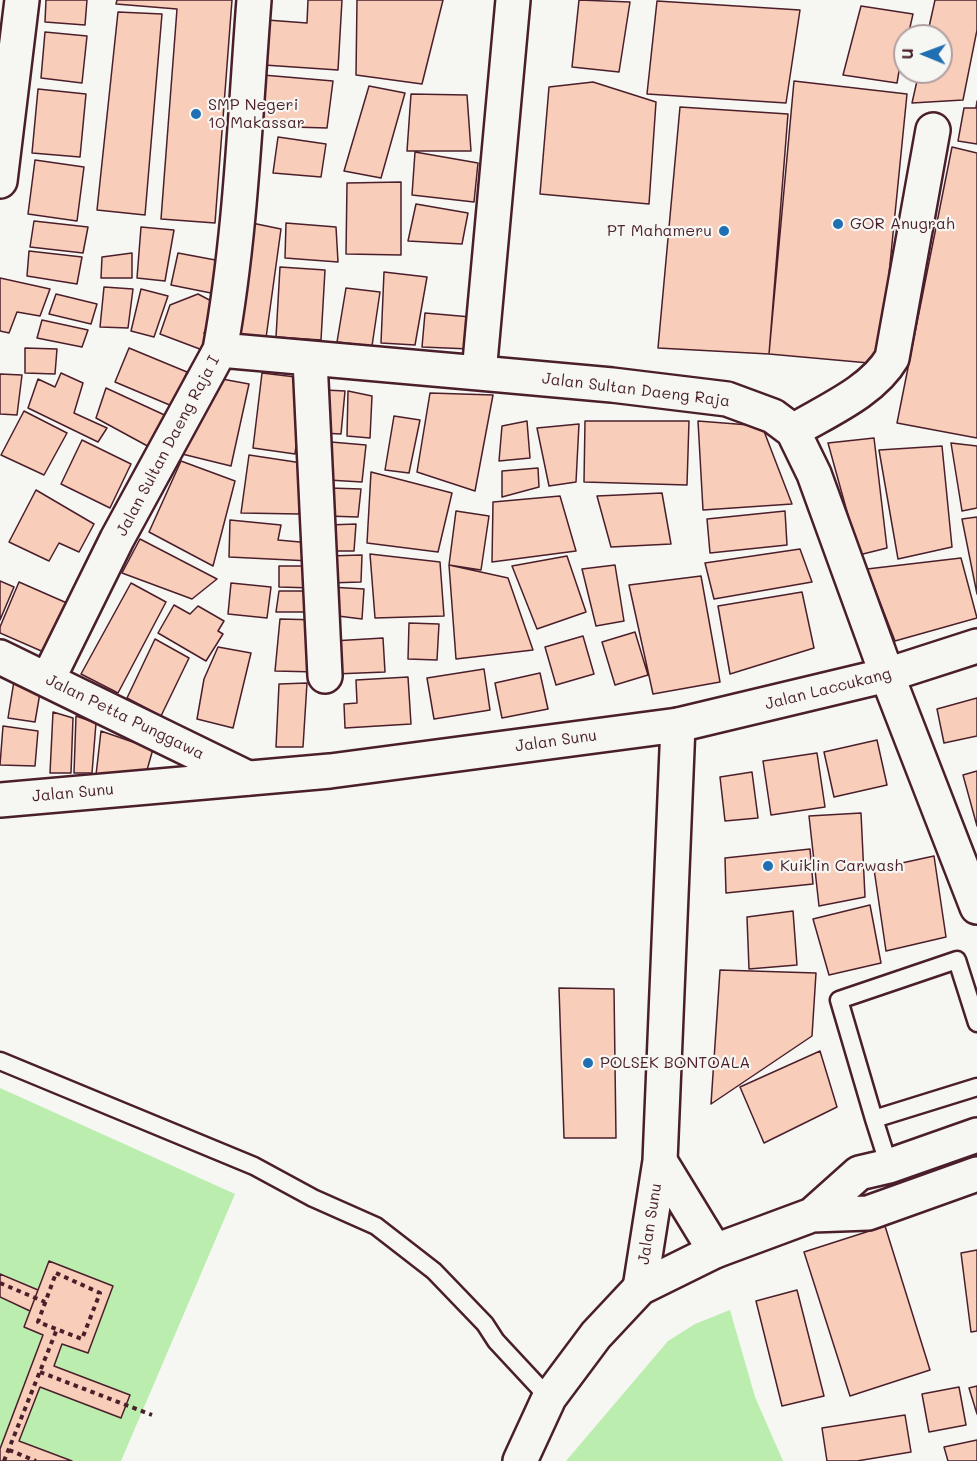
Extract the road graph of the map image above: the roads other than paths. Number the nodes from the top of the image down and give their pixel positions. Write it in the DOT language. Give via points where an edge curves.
graph roads {
  1 [pos="22,0"];
  2 [pos="254,0"];
  3 [pos="513,0"];
  4 [pos="933,130"];
  5 [pos="0,181"];
  6 [pos="220,350"];
  7 [pos="310,360"];
  8 [pos="479,373"];
  9 [pos="794,432"];
  10 [pos="977,646"];
  11 [pos="0,657"];
  12 [pos="887,675"];
  13 [pos="326,676"];
  14 [pos="48,679"];
  15 [pos="678,725"];
  16 [pos="249,778"];
  17 [pos="0,800"];
  18 [pos="977,907"];
  19 [pos="976,1017"];
  20 [pos="0,1061"];
  21 [pos="977,1087"];
  22 [pos="874,1119"];
  23 [pos="977,1136"];
  24 [pos="660,1161"];
  25 [pos="889,1166"];
  26 [pos="977,1174"];
  27 [pos="812,1215"];
  28 [pos="715,1251"];
  29 [pos="640,1288"];
  30 [pos="549,1398"];
  31 [pos="520,1461"];
  1 -- 5 [label="main road"];
  2 -- 6 [label="main road" via="229,303"];
  3 -- 8 [label="main road"];
  4 -- 9 [label="main road" via="892,358 869,384"];
  6 -- 7 [label="main road, Jalan Sultan Daeng Raja I"];
  6 -- 14 [label="main road, Jalan Sultan Daeng Raja I" via="117,539"];
  7 -- 8 [label="main road, Jalan Sultan Daeng Raja I"];
  7 -- 13 [label="main road"];
  8 -- 9 [label="main road, Jalan Sultan Daeng Raja" via="727,399 773,416"];
  9 -- 12 [label="main road, Jalan Sultan Daeng Raja" via="814,474"];
  10 -- 12 [label="main road, Jalan Laccukang"];
  11 -- 14 [label="main road, Jalan Petta Punggawa"];
  12 -- 15 [label="main road, Jalan Laccukang"];
  12 -- 18 [label="main road, Jalan Sultan Daeng Raja"];
  14 -- 16 [label="main road, Jalan Petta Punggawa"];
  15 -- 16 [label="main road, Jalan Sunu"];
  15 -- 24 [label="main road, Jalan Sunu"];
  16 -- 17 [label="main road, Jalan Sunu"];
  19 -- 22 [label="lane" via="957,960 839,1000"];
  20 -- 30 [label="lane" via="254,1166 376,1226 434,1271"];
  21 -- 22 [label="lane"];
  22 -- 25 [label="lane"];
  23 -- 25 [label="main road"];
  24 -- 28 [label="main road, Jalan Sunu"];
  24 -- 29 [label="main road, Jalan Sunu"];
  25 -- 27 [label="main road" via="859,1173"];
  26 -- 27 [label="main road" via="868,1213"];
  27 -- 28 [label="main road"];
  28 -- 29 [label="main road"];
  29 -- 30 [label="main road" via="596,1335"];
  30 -- 31 [label="main road"];
}
